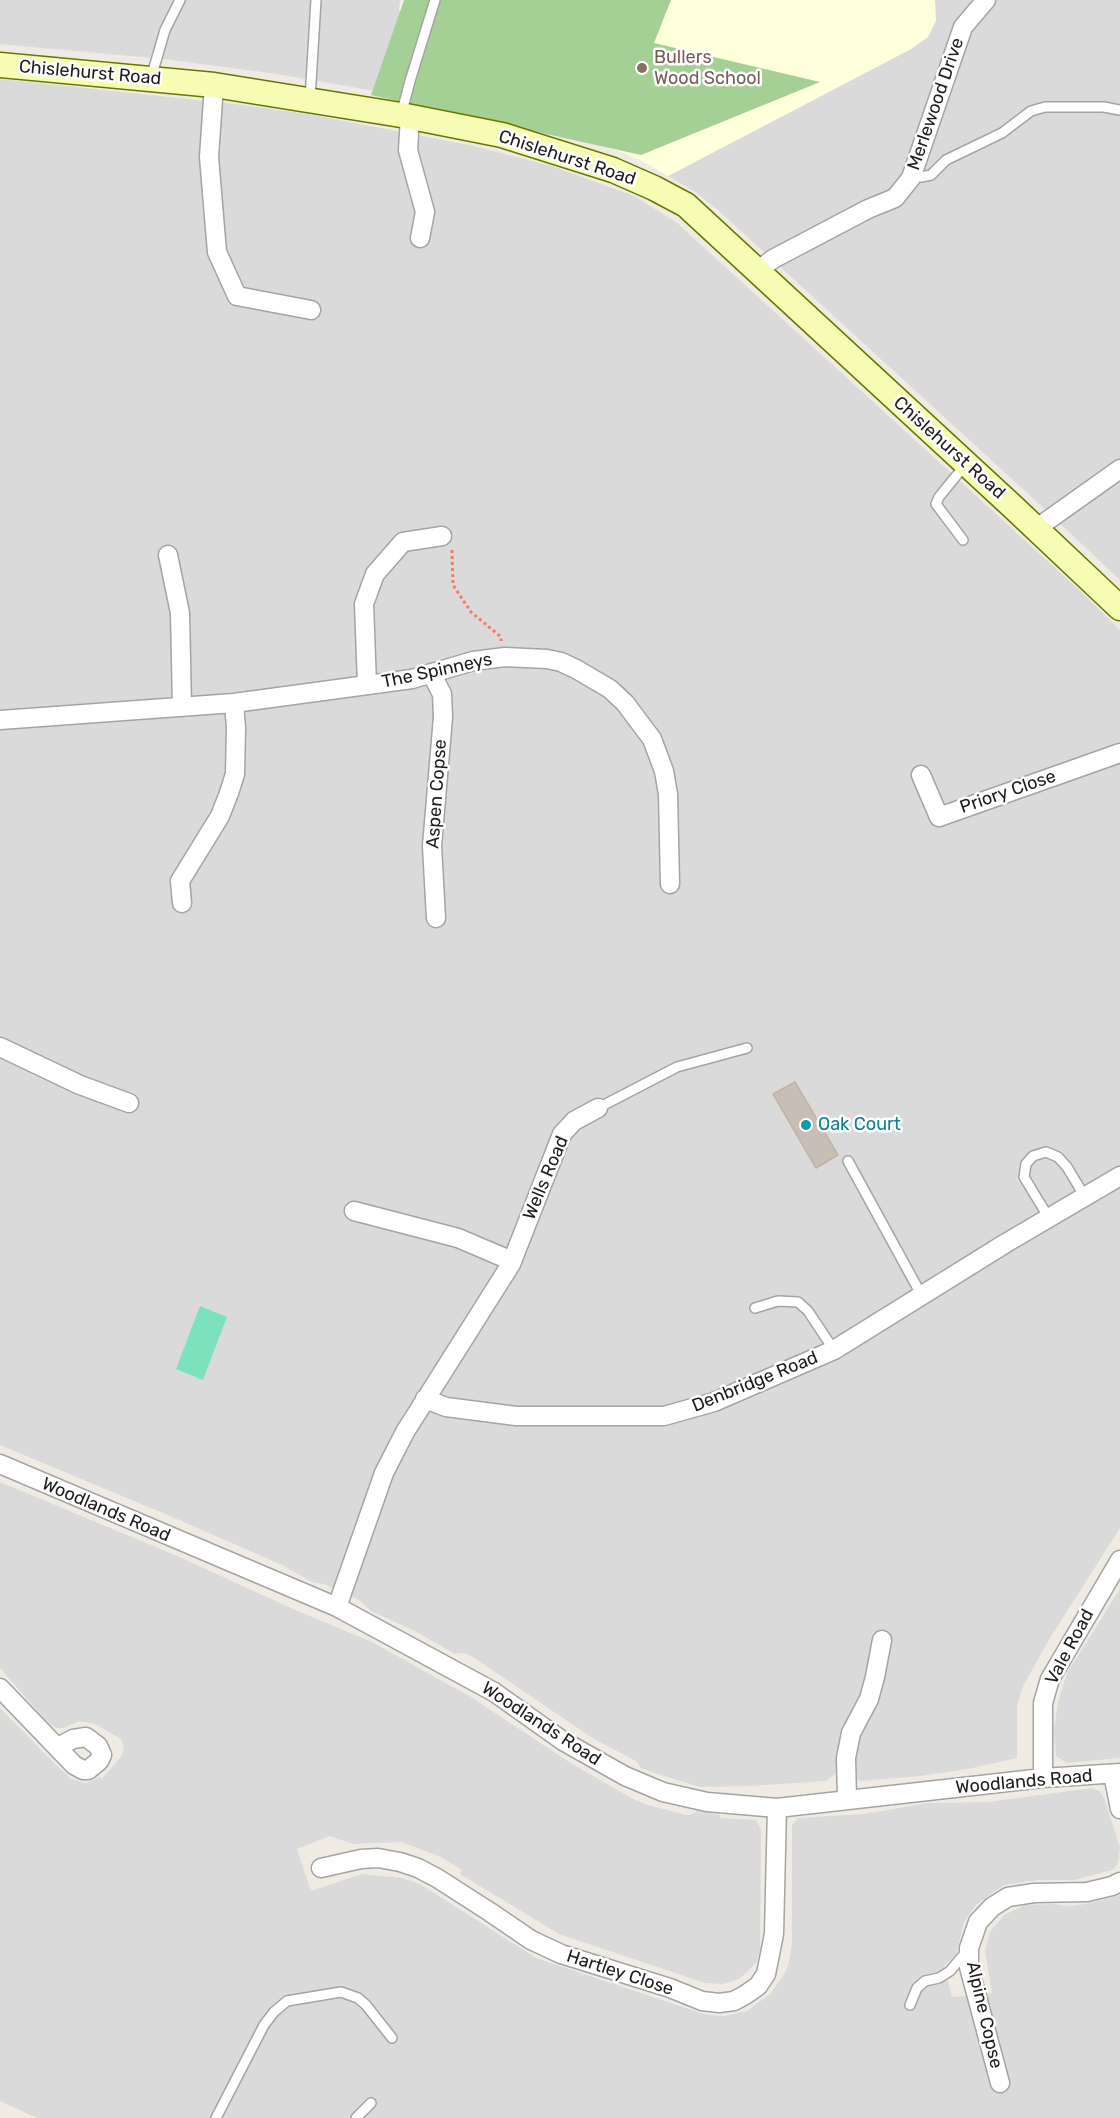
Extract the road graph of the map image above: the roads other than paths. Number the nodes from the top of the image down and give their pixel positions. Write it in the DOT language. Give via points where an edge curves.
graph roads {
  1 [pos="180,0"];
  2 [pos="316,0"];
  3 [pos="435,0"];
  4 [pos="986,0"];
  5 [pos="0,65"];
  6 [pos="151,78"];
  7 [pos="213,85"];
  8 [pos="310,99"];
  9 [pos="1120,110"];
  10 [pos="406,116"];
  11 [pos="913,174"];
  12 [pos="420,238"];
  13 [pos="756,272"];
  14 [pos="311,310"];
  15 [pos="966,463"];
  16 [pos="1120,469"];
  17 [pos="1037,528"];
  18 [pos="442,536"];
  19 [pos="963,540"];
  20 [pos="168,555"];
  21 [pos="1120,608"];
  22 [pos="431,673"];
  23 [pos="367,685"];
  24 [pos="234,703"];
  25 [pos="182,707"];
  26 [pos="0,720"];
  27 [pos="1120,753"];
  28 [pos="921,775"];
  29 [pos="670,884"];
  30 [pos="182,903"];
  31 [pos="436,918"];
  32 [pos="0,1047"];
  33 [pos="747,1048"];
  34 [pos="129,1103"];
  35 [pos="598,1108"];
  36 [pos="848,1161"];
  37 [pos="1120,1176"];
  38 [pos="1085,1197"];
  39 [pos="354,1211"];
  40 [pos="1049,1218"];
  41 [pos="512,1261"];
  42 [pos="922,1296"];
  43 [pos="755,1308"];
  44 [pos="834,1350"];
  45 [pos="425,1399"];
  46 [pos="0,1464"];
  47 [pos="1120,1560"];
  48 [pos="337,1607"];
  49 [pos="882,1640"];
  50 [pos="0,1688"];
  51 [pos="58,1747"];
  52 [pos="1117,1773"];
  53 [pos="1043,1778"];
  54 [pos="847,1798"];
  55 [pos="777,1808"];
  56 [pos="1120,1809"];
  57 [pos="321,1868"];
  58 [pos="1120,1882"];
  59 [pos="969,1948"];
  60 [pos="910,2005"];
  61 [pos="392,2038"];
  62 [pos="1000,2083"];
  63 [pos="371,2103"];
  64 [pos="216,2118"];
  65 [pos="356,2118"];
  1 -- 6 [label="lane" via="165,30"];
  2 -- 8 [label="lane"];
  3 -- 10 [label="lane" via="410,81"];
  4 -- 11 [label="street, Merlewood Drive" via="963,27"];
  5 -- 6 [label="main road, Chislehurst Road"];
  6 -- 7 [label="main road, Chislehurst Road"];
  7 -- 8 [label="main road, Chislehurst Road"];
  7 -- 14 [label="street" via="209,157 217,252 237,296"];
  8 -- 10 [label="main road, Chislehurst Road"];
  9 -- 11 [label="lane" via="1045,107 1031,111 1002,133 946,160 931,175"];
  10 -- 12 [label="street" via="408,150 425,212"];
  10 -- 13 [label="main road, Chislehurst Road" via="502,135 614,170 686,206"];
  11 -- 13 [label="street, Merlewood Drive" via="895,198 773,259"];
  13 -- 15 [label="main road, Chislehurst Road"];
  15 -- 17 [label="main road, Chislehurst Road"];
  15 -- 19 [label="lane" via="936,504"];
  16 -- 17 [label="street"];
  17 -- 21 [label="main road, Chislehurst Road"];
  18 -- 23 [label="street, The Spinneys" via="403,542 375,574 364,604"];
  20 -- 25 [label="street" via="180,613"];
  22 -- 23 [label="street, The Spinneys"];
  22 -- 29 [label="street, The Spinneys" via="505,657 547,659 561,662 610,689 626,703 652,739 664,771"];
  22 -- 31 [label="street, Aspen Copse" via="442,694 443,717 432,846"];
  23 -- 24 [label="street, The Spinneys"];
  24 -- 25 [label="street, The Spinneys"];
  24 -- 30 [label="street" via="235,774 220,816 180,881"];
  25 -- 26 [label="street, The Spinneys"];
  27 -- 28 [label="street, Priory Close" via="939,816"];
  32 -- 34 [label="street" via="80,1085"];
  33 -- 35 [label="lane, Wells Road" via="677,1067"];
  35 -- 41 [label="street, Wells Road" via="574,1121 562,1134"];
  36 -- 42 [label="lane"];
  37 -- 38 [label="street, Denbridge Road"];
  38 -- 40 [label="street, Denbridge Road"];
  38 -- 40 [label="lane" via="1058,1157 1046,1152 1033,1156 1026,1164 1024,1178"];
  39 -- 41 [label="street" via="458,1238"];
  40 -- 42 [label="street, Denbridge Road"];
  41 -- 45 [label="street, Wells Road"];
  42 -- 44 [label="street, Denbridge Road"];
  43 -- 44 [label="lane" via="778,1301 798,1302"];
  44 -- 45 [label="street, Denbridge Road" via="714,1402 664,1416 516,1416 446,1407"];
  45 -- 48 [label="street" via="384,1473"];
  46 -- 48 [label="street, Woodlands Road"];
  47 -- 53 [label="street, Vale Road" via="1050,1679 1043,1703"];
  48 -- 55 [label="street, Woodlands Road" via="494,1692 563,1741 626,1776 663,1792 707,1802"];
  49 -- 54 [label="street" via="869,1699 852,1733 846,1758"];
  50 -- 51 [label="street"];
  52 -- 53 [label="street, Woodlands Road"];
  52 -- 56 [label="street"];
  53 -- 54 [label="street, Woodlands Road"];
  54 -- 55 [label="street, Woodlands Road"];
  55 -- 57 [label="street, Hartley Close" via="774,1934 766,1974 758,1986 734,2001 719,2003 702,2001 561,1954 531,1940 418,1868 378,1858"];
  58 -- 59 [label="street, Alpine Copse" via="1087,1892 1008,1897 978,1922"];
  59 -- 60 [label="lane" via="950,1971 917,1988"];
  59 -- 62 [label="street, Alpine Copse" via="969,1967"];
  61 -- 64 [label="lane" via="366,2005 341,1992 287,2001 264,2025"];
  63 -- 65 [label="lane"];
}
